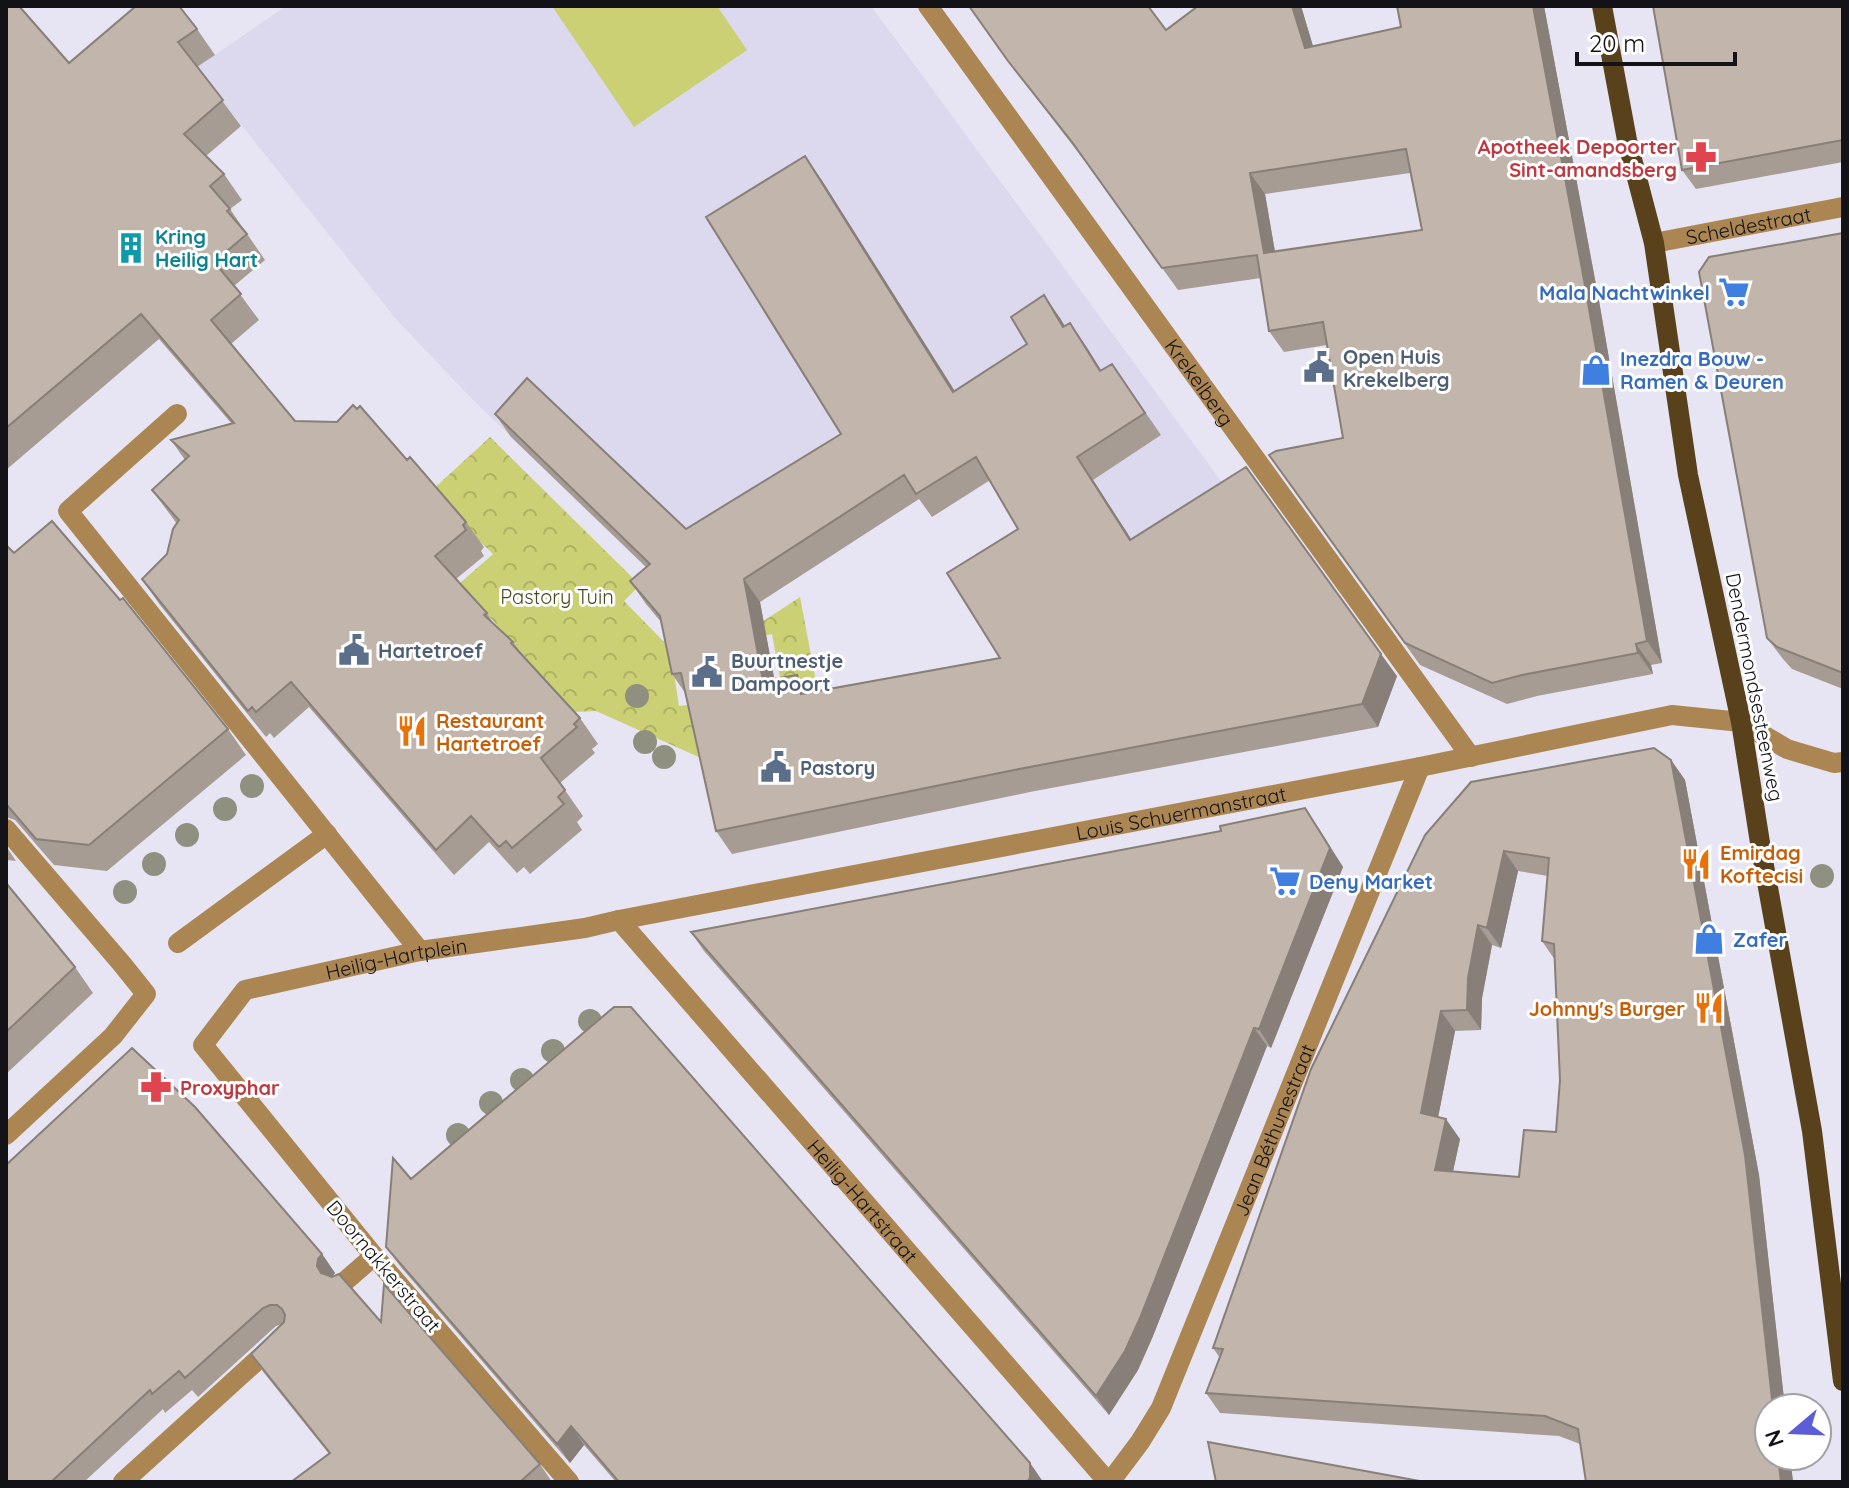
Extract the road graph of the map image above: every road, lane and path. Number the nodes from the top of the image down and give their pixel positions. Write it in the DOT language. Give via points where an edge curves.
graph roads {
  1 [pos="928,6"];
  2 [pos="1602,6"];
  3 [pos="1843,207"];
  4 [pos="1654,243"];
  5 [pos="177,414"];
  6 [pos="1741,722"];
  7 [pos="1471,757"];
  8 [pos="1843,762"];
  9 [pos="1420,767"];
  10 [pos="6,829"];
  11 [pos="327,834"];
  12 [pos="619,920"];
  13 [pos="178,943"];
  14 [pos="420,951"];
  15 [pos="203,1045"];
  16 [pos="6,1135"];
  17 [pos="374,1256"];
  18 [pos="343,1283"];
  19 [pos="285,1336"];
  20 [pos="1843,1381"];
  21 [pos="123,1482"];
  22 [pos="569,1482"];
  23 [pos="1109,1482"];
  1 -- 7 [label="street, Krekelberg"];
  2 -- 4 [label="main road, Dendermondsesteenweg" via="1627,140"];
  3 -- 4 [label="street, Scheldestraat"];
  4 -- 6 [label="main road, Dendermondsesteenweg" via="1688,475"];
  5 -- 11 [label="street" via="68,511"];
  6 -- 7 [label="street, Louis Schuermanstraat" via="1672,715"];
  6 -- 8 [label="street" via="1787,749"];
  6 -- 20 [label="main road, Dendermondsesteenweg" via="1812,1131"];
  7 -- 9 [label="street, Louis Schuermanstraat"];
  9 -- 12 [label="street, Louis Schuermanstraat"];
  9 -- 23 [label="street, Jean Béthunestraat" via="1161,1408"];
  10 -- 16 [label="street" via="146,994 113,1036"];
  11 -- 13 [label="street"];
  11 -- 14 [label="street"];
  12 -- 14 [label="street, Heilig-Hartplein"];
  12 -- 23 [label="street, Heilig-Hartstraat"];
  14 -- 15 [label="street, Heilig-Hartplein" via="245,990"];
  15 -- 17 [label="street, Doornakkerstraat"];
  17 -- 18 [label="street"];
  17 -- 22 [label="street, Doornakkerstraat"];
  19 -- 21 [label="street"];
}
